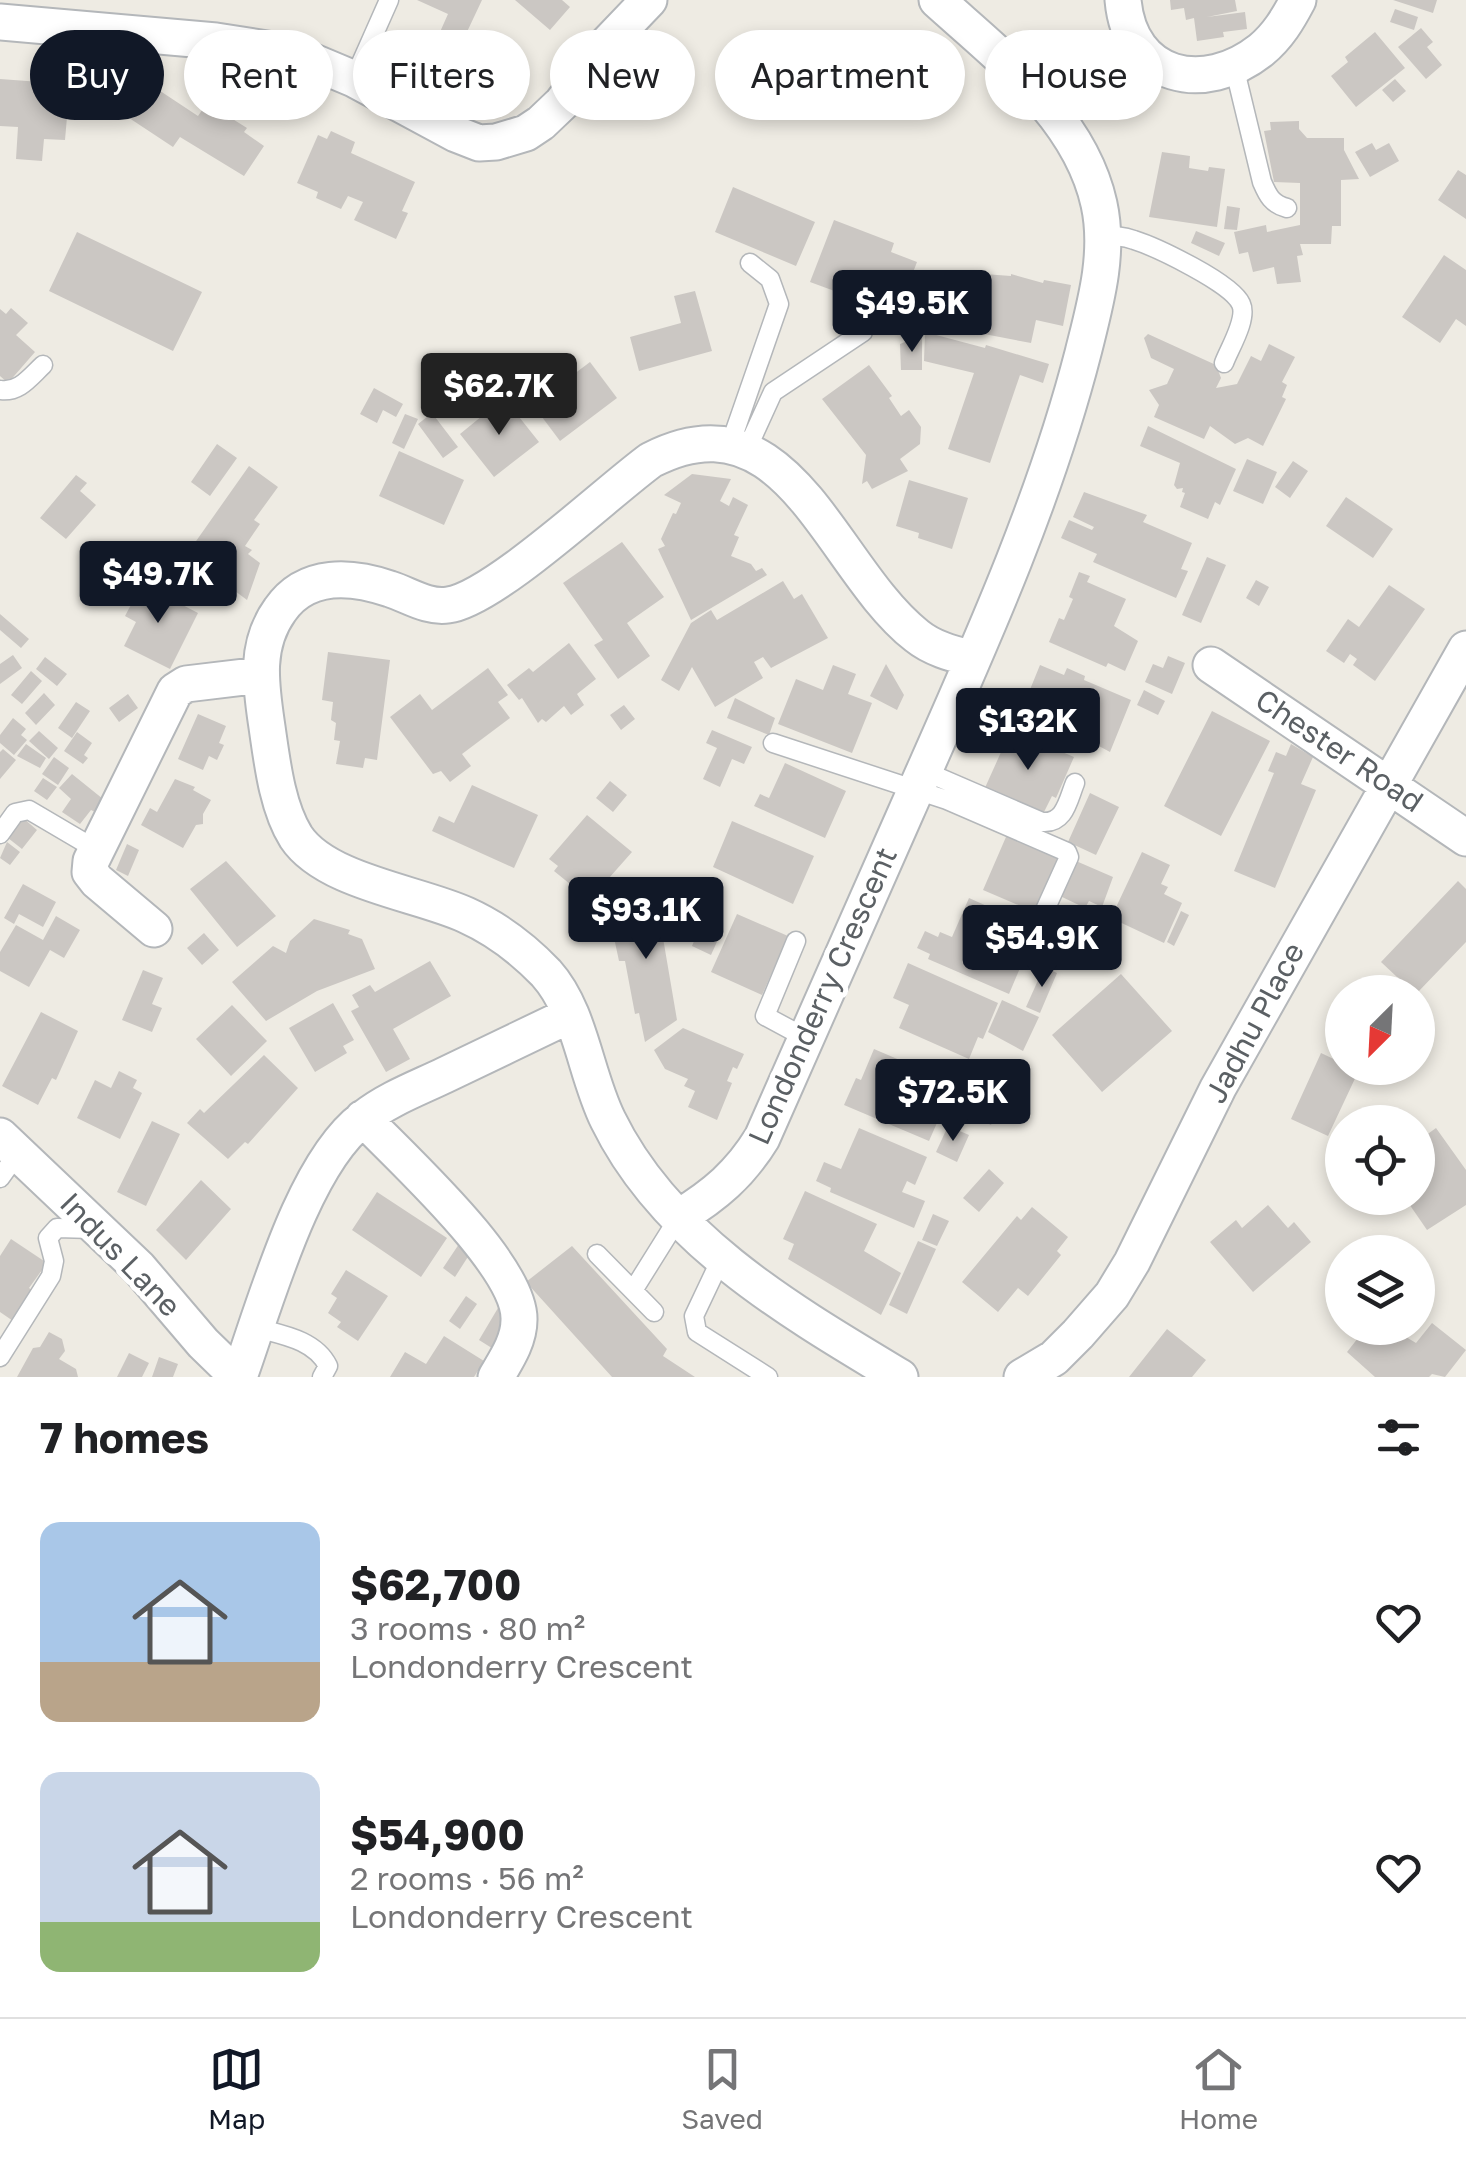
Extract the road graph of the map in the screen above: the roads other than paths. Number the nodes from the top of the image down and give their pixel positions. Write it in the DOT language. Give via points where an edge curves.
graph roads {
  1 [pos="389,0"];
  2 [pos="649,0"];
  3 [pos="937,0"];
  4 [pos="1123,0"];
  5 [pos="1298,0"];
  6 [pos="0,22"];
  7 [pos="376,30"];
  8 [pos="1234,66"];
  9 [pos="353,79"];
  10 [pos="430,120"];
  11 [pos="1287,208"];
  12 [pos="1102,236"];
  13 [pos="750,263"];
  14 [pos="864,332"];
  15 [pos="1224,363"];
  16 [pos="43,365"];
  17 [pos="0,390"];
  18 [pos="738,447"];
  19 [pos="1466,649"];
  20 [pos="974,659"];
  21 [pos="1211,665"];
  22 [pos="260,675"];
  23 [pos="772,743"];
  24 [pos="920,781"];
  25 [pos="1075,782"];
  26 [pos="1388,782"];
  27 [pos="0,834"];
  28 [pos="1466,838"];
  29 [pos="97,850"];
  30 [pos="1045,910"];
  31 [pos="154,929"];
  32 [pos="796,941"];
  33 [pos="570,1016"];
  34 [pos="806,1038"];
  35 [pos="363,1118"];
  36 [pos="6,1156"];
  37 [pos="679,1218"];
  38 [pos="97,1229"];
  39 [pos="597,1254"];
  40 [pos="721,1259"];
  41 [pos="634,1289"];
  42 [pos="654,1312"];
  43 [pos="257,1328"];
  44 [pos="0,1357"];
  45 [pos="880,1372"];
  46 [pos="238,1377"];
  47 [pos="322,1377"];
  48 [pos="496,1377"];
  49 [pos="768,1377"];
  50 [pos="1022,1377"];
  1 -- 7 [label="lane"];
  2 -- 10 [label="street" via="562,102 526,133 478,142"];
  3 -- 12 [label="street, Londonderry Crescent" via="1055,114 1076,143 1100,206"];
  4 -- 8 [label="street" via="1139,50 1170,71 1197,74"];
  5 -- 8 [label="street" via="1274,38"];
  6 -- 9 [label="street" via="262,47"];
  8 -- 11 [label="lane" via="1262,182 1268,197"];
  12 -- 15 [label="lane" via="1147,245 1238,299 1243,314"];
  12 -- 20 [label="street, Londonderry Crescent" via="1098,296 1062,429"];
  13 -- 18 [label="lane" via="770,279 778,304"];
  14 -- 18 [label="lane" via="773,392"];
  16 -- 17 [label="lane" via="20,387"];
  18 -- 20 [label="street" via="778,468 853,566 918,636"];
  18 -- 22 [label="street" via="700,442 651,460 470,599 426,604 349,580 304,588 272,622"];
  19 -- 26 [label="street, Jadhu Place"];
  20 -- 24 [label="street, Londonderry Crescent"];
  21 -- 26 [label="street, Chester Road"];
  22 -- 29 [label="street" via="186,684 174,692"];
  22 -- 33 [label="street" via="272,760 287,817 303,844 322,862 467,915 514,942 549,976"];
  23 -- 24 [label="lane"];
  24 -- 25 [label="lane" via="1051,823 1062,816"];
  24 -- 30 [label="lane" via="947,800 1068,853"];
  24 -- 34 [label="street, Londonderry Crescent"];
  26 -- 28 [label="street, Chester Road"];
  26 -- 50 [label="street, Jadhu Place" via="1218,1088 1132,1262 1078,1334"];
  27 -- 29 [label="lane" via="15,813 29,810"];
  29 -- 31 [label="street" via="90,872"];
  32 -- 34 [label="lane" via="765,1016"];
  33 -- 35 [label="street"];
  33 -- 37 [label="street" via="606,1116 634,1168"];
  34 -- 37 [label="street, Londonderry Crescent" via="746,1164"];
  35 -- 43 [label="street" via="315,1179"];
  35 -- 48 [label="street" via="467,1227 508,1284 520,1318"];
  36 -- 38 [label="street, Indus Lane"];
  37 -- 40 [label="street"];
  37 -- 41 [label="lane"];
  38 -- 44 [label="lane" via="52,1232 51,1276"];
  38 -- 46 [label="street, Indus Lane"];
  39 -- 41 [label="lane"];
  40 -- 45 [label="street"];
  40 -- 49 [label="lane" via="693,1325"];
  41 -- 42 [label="lane"];
  43 -- 46 [label="street"];
  43 -- 47 [label="lane" via="318,1351 328,1366"];
}
